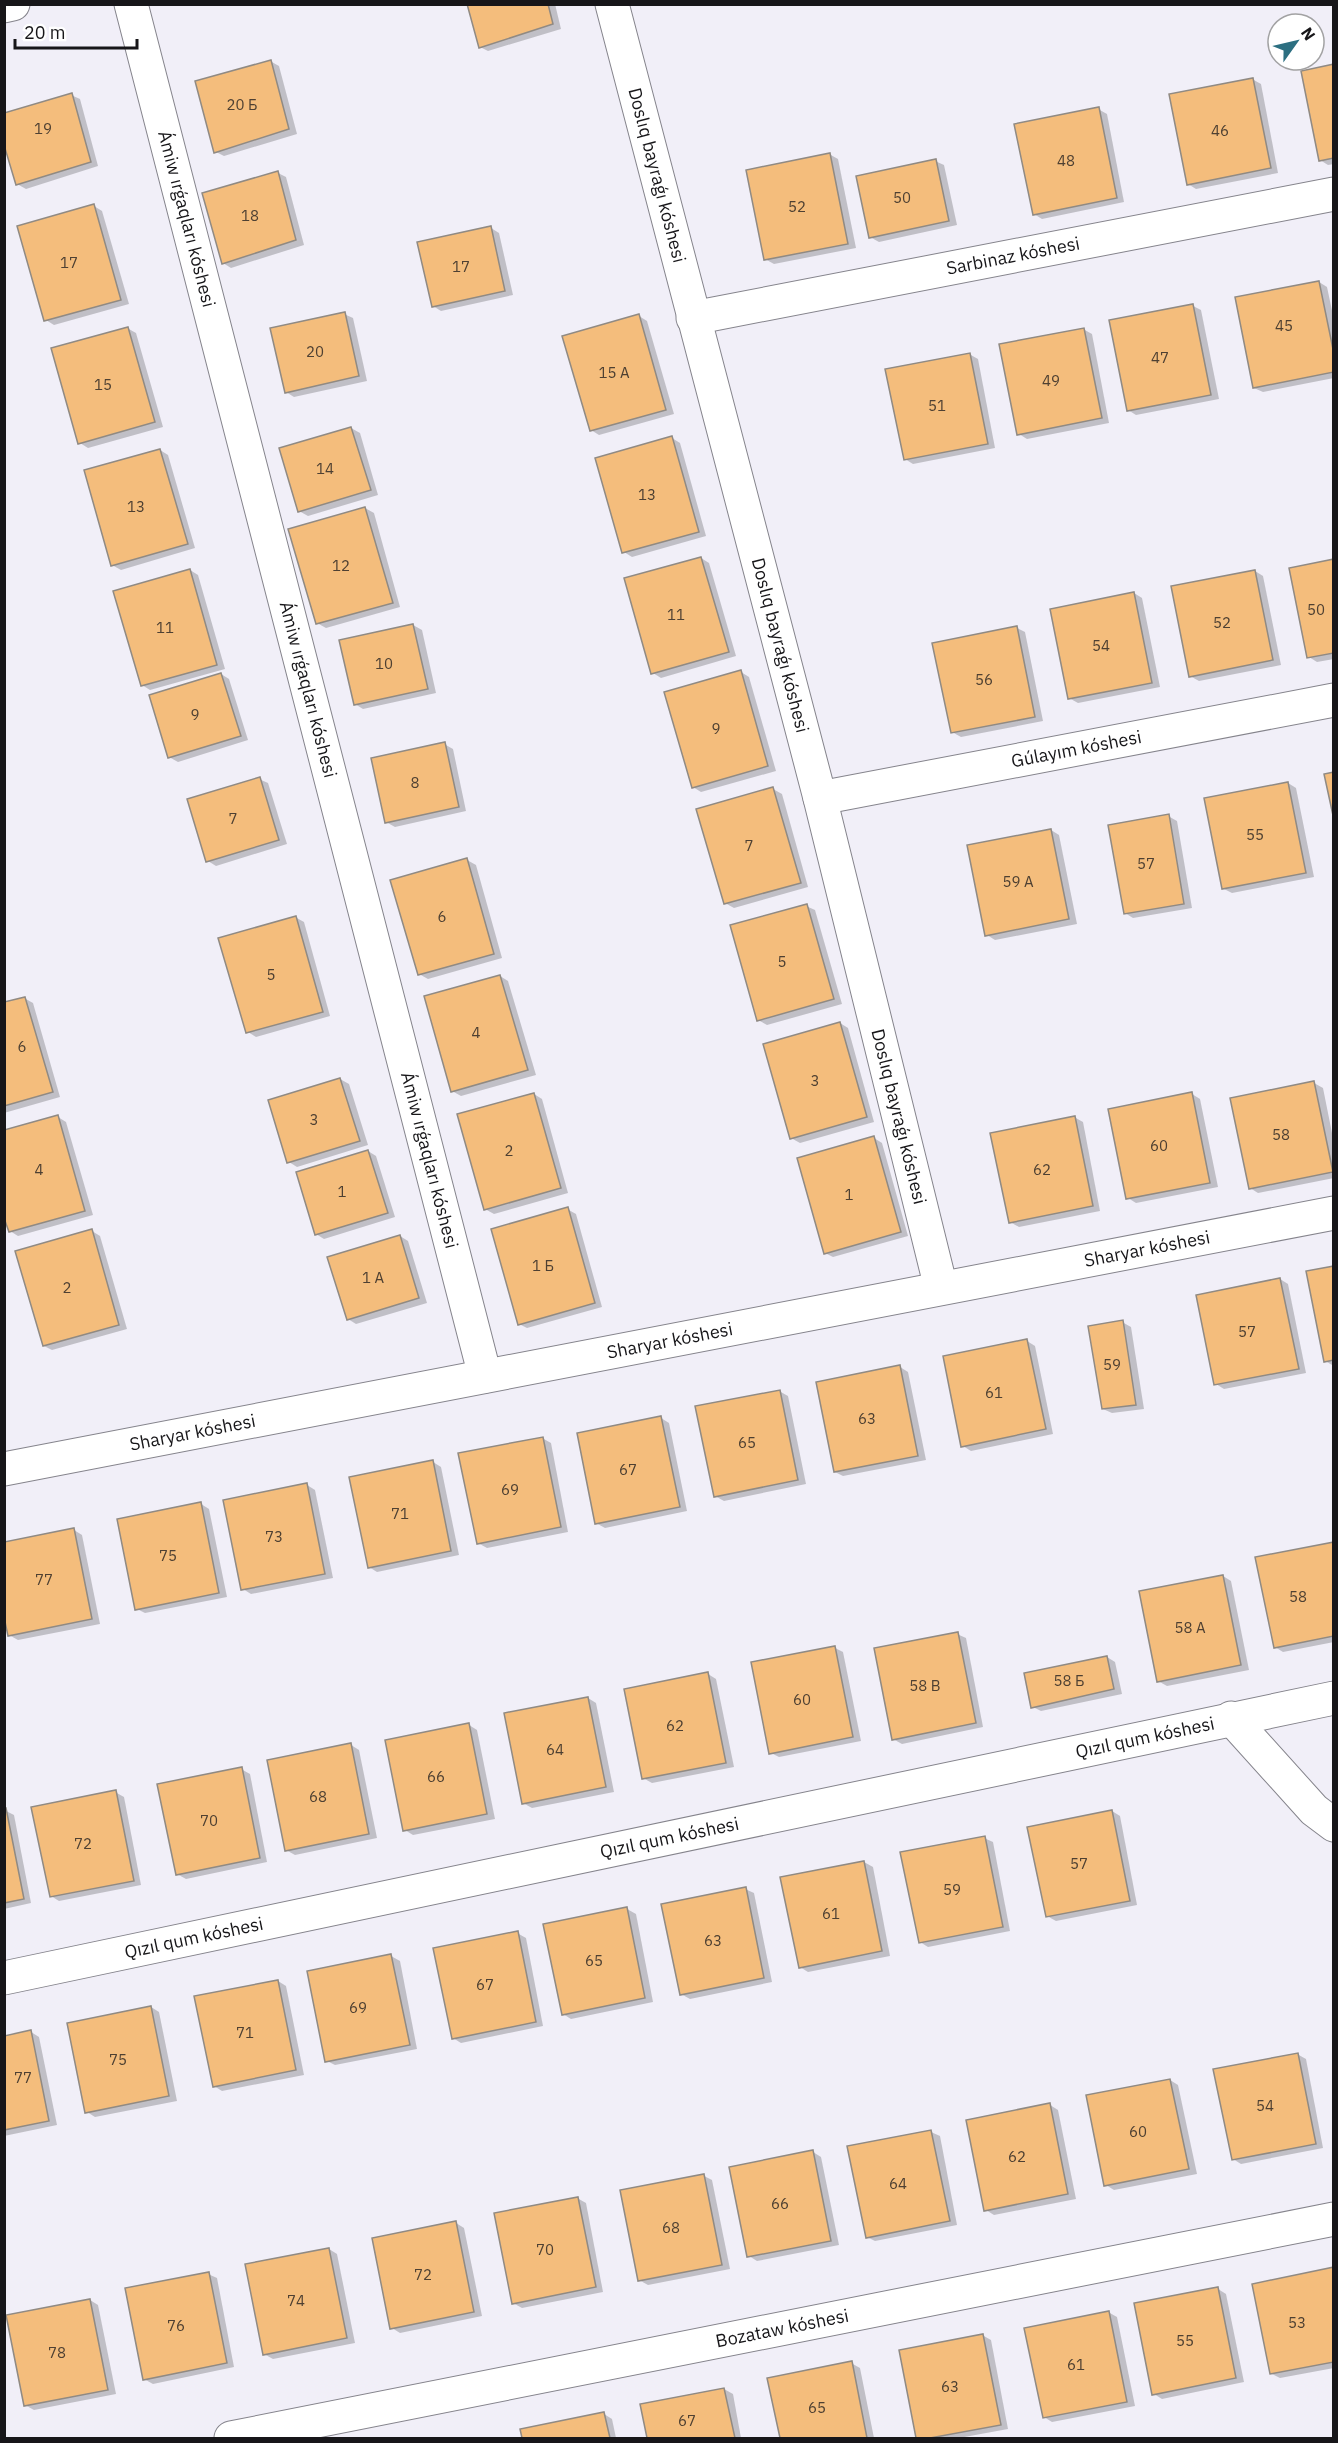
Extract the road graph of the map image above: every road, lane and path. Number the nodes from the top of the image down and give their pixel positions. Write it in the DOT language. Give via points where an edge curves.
graph roads {
  1 [pos="13,4"];
  2 [pos="131,4"];
  3 [pos="612,4"];
  4 [pos="4,6"];
  5 [pos="1334,194"];
  6 [pos="693,318"];
  7 [pos="1334,700"];
  8 [pos="820,798"];
  9 [pos="1334,1213"];
  10 [pos="941,1288"];
  11 [pos="485,1376"];
  12 [pos="4,1469"];
  13 [pos="1334,1698"];
  14 [pos="1231,1718"];
  15 [pos="1334,1826"];
  16 [pos="4,1978"];
  17 [pos="1334,2219"];
  18 [pos="231,2439"];
  1 -- 4 [label="street"];
  2 -- 11 [label="street, Ámiw ırǵaqları kóshesi"];
  3 -- 6 [label="street, Doslıq bayraǵı kóshesi"];
  5 -- 6 [label="street, Sarbinaz kóshesi"];
  6 -- 8 [label="street, Doslıq bayraǵı kóshesi"];
  7 -- 8 [label="street, Gúlayım kóshesi"];
  8 -- 10 [label="street, Doslıq bayraǵı kóshesi"];
  9 -- 10 [label="street, Sharyar kóshesi"];
  10 -- 11 [label="street, Sharyar kóshesi"];
  11 -- 12 [label="street, Sharyar kóshesi"];
  13 -- 14 [label="street, Qızıl qum kóshesi"];
  14 -- 15 [label="street" via="1314,1810"];
  14 -- 16 [label="street, Qızıl qum kóshesi"];
  17 -- 18 [label="street, Bozataw kóshesi"];
}
